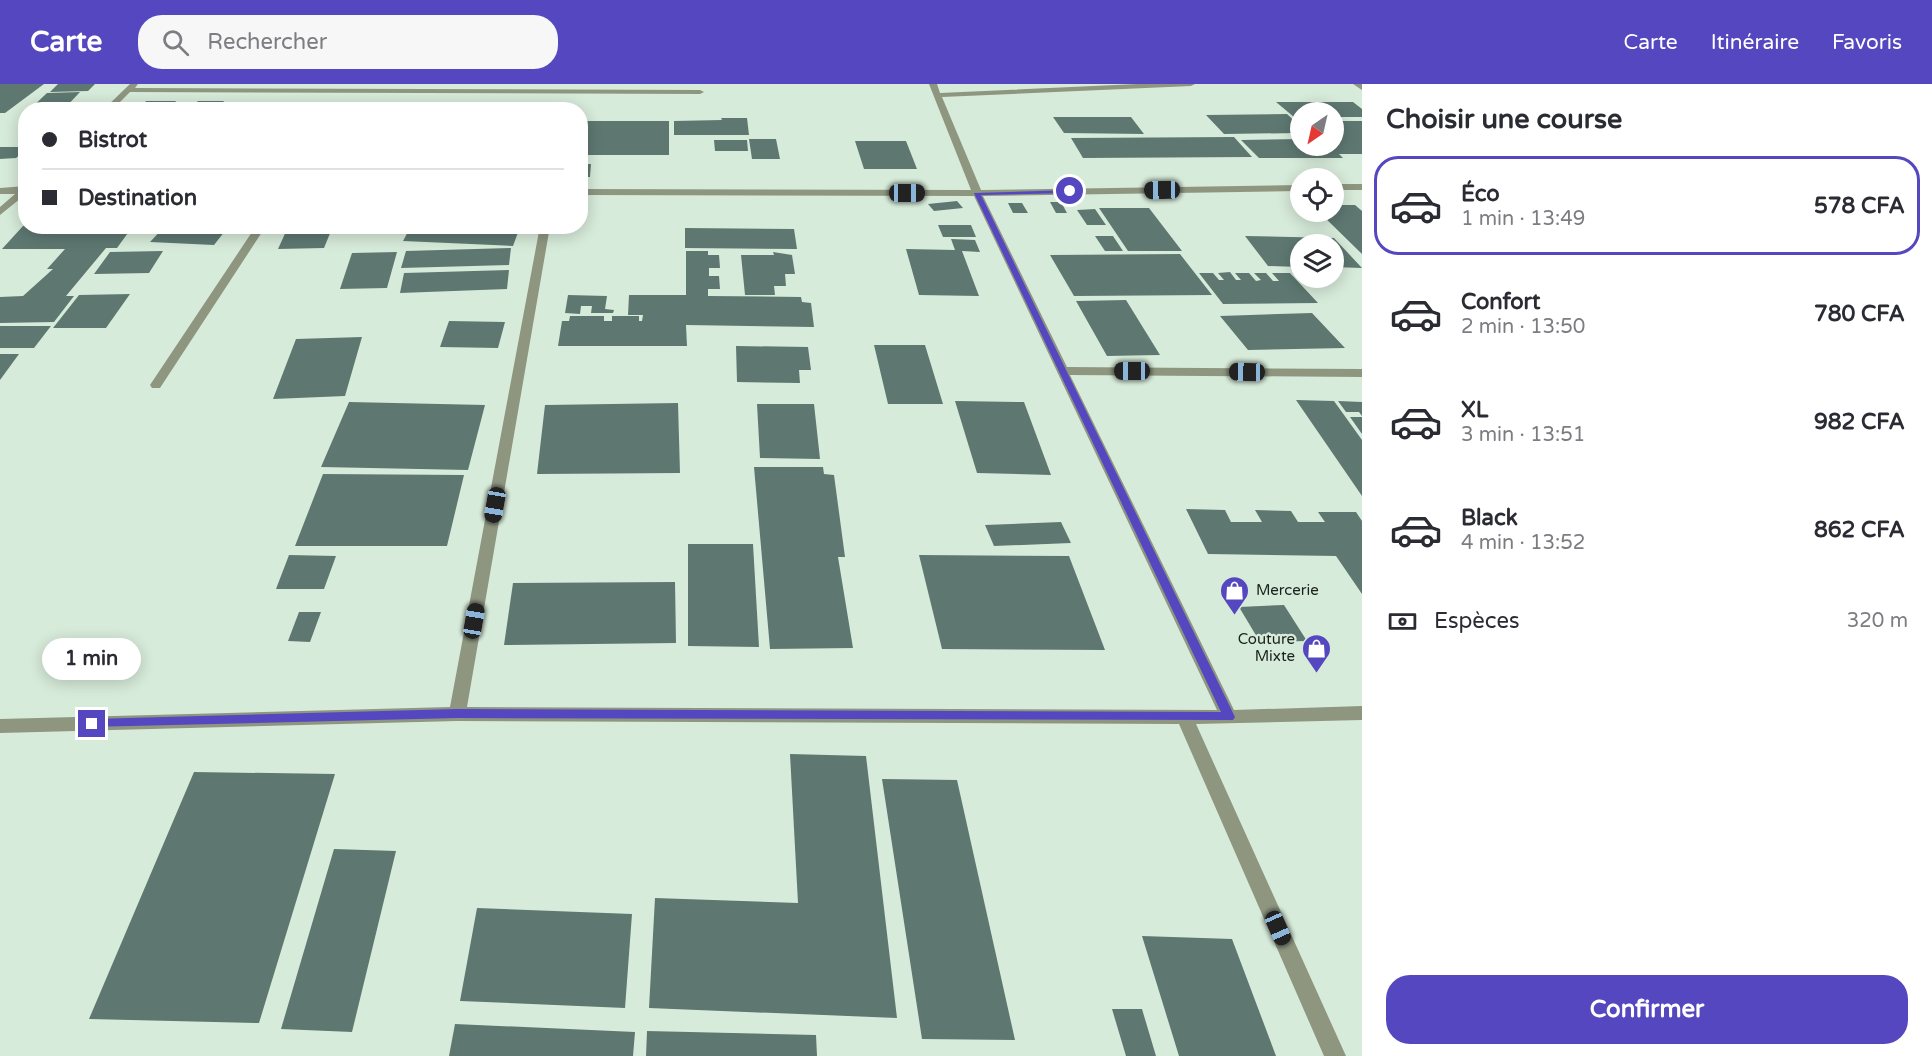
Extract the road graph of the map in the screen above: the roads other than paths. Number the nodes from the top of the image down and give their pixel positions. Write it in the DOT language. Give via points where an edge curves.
graph roads {
  1 [pos="1191,84"];
  2 [pos="1357,84"];
  3 [pos="131,87"];
  4 [pos="1362,88"];
  5 [pos="936,89"];
  6 [pos="700,92"];
  7 [pos="116,102"];
  8 [pos="1344,187"];
  9 [pos="1362,187"];
  10 [pos="1290,188"];
  11 [pos="18,190"];
  12 [pos="0,191"];
  13 [pos="588,192"];
  14 [pos="977,193"];
  15 [pos="18,196"];
  16 [pos="0,212"];
  17 [pos="256,234"];
  18 [pos="544,234"];
  19 [pos="1063,371"];
  20 [pos="1362,373"];
  21 [pos="156,385"];
  22 [pos="1362,713"];
  23 [pos="457,714"];
  24 [pos="1184,716"];
  25 [pos="1229,717"];
  26 [pos="0,726"];
  27 [pos="1335,1056"];
  1 -- 5 [label="street"];
  2 -- 4 [label="street"];
  3 -- 6 [label="street"];
  3 -- 7 [label="street"];
  5 -- 14 [label="street"];
  8 -- 9 [label="street"];
  10 -- 14 [label="street"];
  11 -- 12 [label="street"];
  13 -- 14 [label="street"];
  14 -- 19 [label="street"];
  15 -- 16 [label="street"];
  17 -- 21 [label="street"];
  18 -- 23 [label="street"];
  19 -- 20 [label="street"];
  19 -- 25 [label="street"];
  22 -- 25 [label="street"];
  23 -- 24 [label="street"];
  23 -- 26 [label="street"];
  24 -- 25 [label="street"];
  24 -- 27 [label="street"];
}
